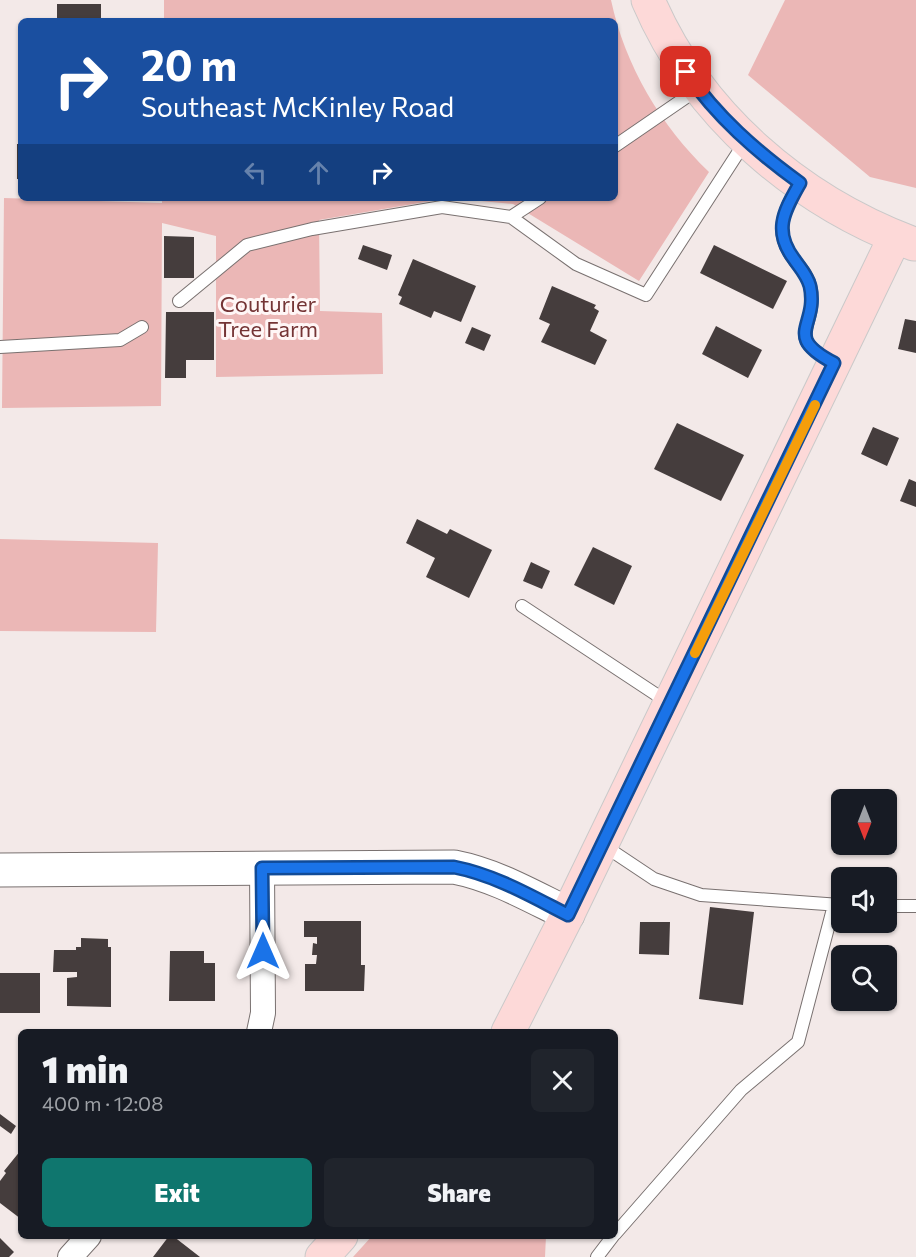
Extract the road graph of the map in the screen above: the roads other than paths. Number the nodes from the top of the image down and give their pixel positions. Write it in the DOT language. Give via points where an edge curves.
graph roads {
  1 [pos="648,0"];
  2 [pos="698,89"];
  3 [pos="746,141"];
  4 [pos="618,144"];
  5 [pos="800,183"];
  6 [pos="535,201"];
  7 [pos="511,217"];
  8 [pos="906,241"];
  9 [pos="178,301"];
  10 [pos="142,327"];
  11 [pos="0,346"];
  12 [pos="834,363"];
  13 [pos="522,606"];
  14 [pos="670,704"];
  15 [pos="602,844"];
  16 [pos="262,868"];
  17 [pos="0,870"];
  18 [pos="831,904"];
  19 [pos="897,906"];
  20 [pos="916,906"];
  21 [pos="568,915"];
  22 [pos="831,929"];
  23 [pos="260,1029"];
  24 [pos="509,1029"];
  25 [pos="618,1230"];
  26 [pos="87,1239"];
  27 [pos="338,1239"];
  28 [pos="611,1239"];
  29 [pos="70,1257"];
  30 [pos="322,1257"];
  31 [pos="597,1257"];
  1 -- 2 [label="main road" via="674,55"];
  2 -- 3 [label="main road"];
  2 -- 4 [label="lane"];
  3 -- 5 [label="main road"];
  3 -- 7 [label="lane" via="646,295 576,264"];
  5 -- 8 [label="main road" via="833,205"];
  5 -- 12 [label="lane" via="783,214 784,244 807,276 811,290 807,343 812,351"];
  6 -- 7 [label="lane"];
  7 -- 9 [label="lane" via="442,207 312,229 247,245"];
  8 -- 12 [label="main road"];
  10 -- 11 [label="lane" via="120,340"];
  12 -- 14 [label="main road"];
  13 -- 14 [label="lane"];
  14 -- 15 [label="main road"];
  15 -- 18 [label="lane" via="654,879 701,895"];
  15 -- 21 [label="main road"];
  16 -- 17 [label="street"];
  16 -- 21 [label="street" via="454,867 505,883"];
  16 -- 23 [label="street" via="263,1013"];
  19 -- 20 [label="lane"];
  21 -- 24 [label="main road"];
  22 -- 25 [label="lane" via="798,1042 741,1090"];
  26 -- 29 [label="street"];
  27 -- 30 [label="main road"];
  28 -- 31 [label="lane"];
}
